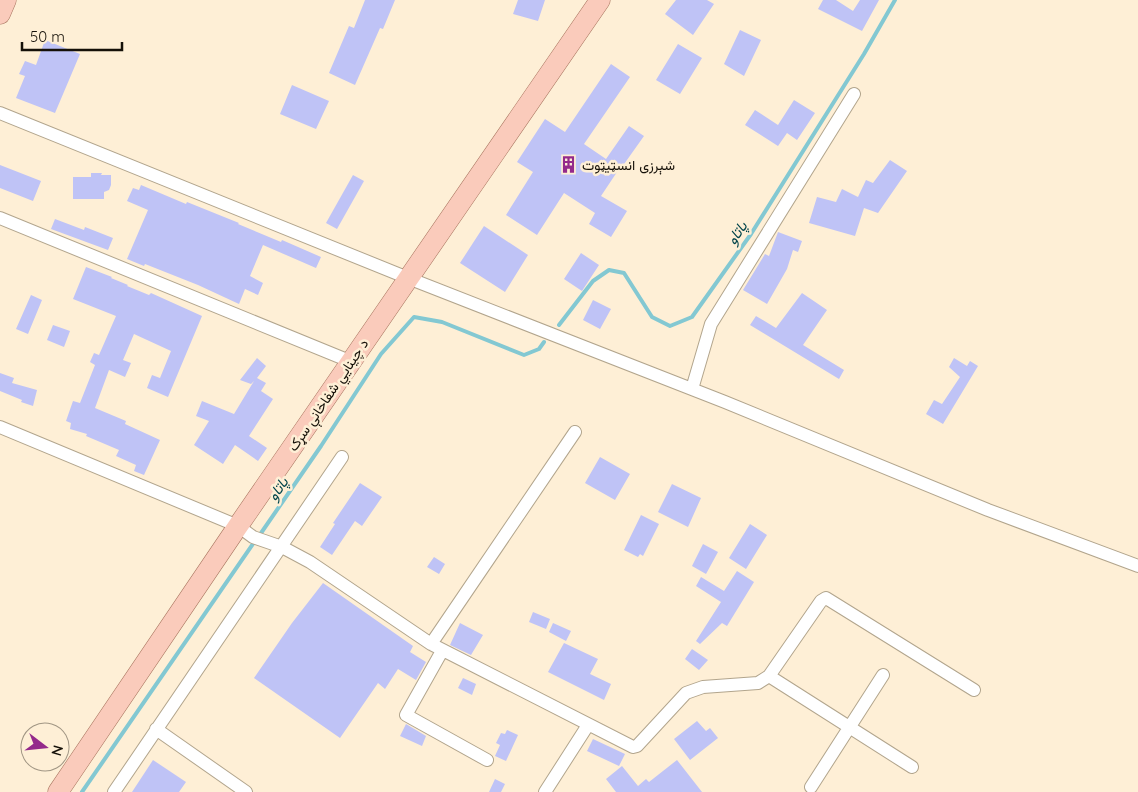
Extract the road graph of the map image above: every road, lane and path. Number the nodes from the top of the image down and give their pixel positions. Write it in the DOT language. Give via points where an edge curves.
graph roads {
  1 [pos="6,0"];
  2 [pos="600,0"];
  3 [pos="0,14"];
  4 [pos="854,94"];
  5 [pos="0,113"];
  6 [pos="0,218"];
  7 [pos="408,278"];
  8 [pos="352,362"];
  9 [pos="692,389"];
  10 [pos="0,427"];
  11 [pos="576,432"];
  12 [pos="342,457"];
  13 [pos="246,532"];
  14 [pos="282,547"];
  15 [pos="1138,566"];
  16 [pos="437,648"];
  17 [pos="883,675"];
  18 [pos="769,676"];
  19 [pos="974,690"];
  20 [pos="588,725"];
  21 [pos="849,727"];
  22 [pos="156,729"];
  23 [pos="486,760"];
  24 [pos="912,767"];
  25 [pos="811,787"];
  26 [pos="58,792"];
  27 [pos="114,792"];
  28 [pos="246,792"];
  29 [pos="545,792"];
  1 -- 3 [label="main road"];
  2 -- 7 [label="main road, د چينايي شفاخانې سړک"];
  4 -- 9 [label="street" via="711,324"];
  5 -- 7 [label="street"];
  6 -- 8 [label="street"];
  7 -- 8 [label="main road, د چينايي شفاخانې سړک"];
  7 -- 9 [label="street"];
  8 -- 13 [label="main road, د چينايي شفاخانې سړک"];
  9 -- 15 [label="street" via="988,510"];
  10 -- 13 [label="street"];
  11 -- 16 [label="street"];
  12 -- 14 [label="street"];
  13 -- 14 [label="street"];
  13 -- 26 [label="main road, د چينايي شفاخانې سړک"];
  14 -- 16 [label="street" via="310,562"];
  14 -- 22 [label="street"];
  16 -- 20 [label="street"];
  16 -- 23 [label="street" via="406,715"];
  17 -- 21 [label="street"];
  18 -- 19 [label="street" via="820,600 826,598"];
  18 -- 20 [label="street" via="758,683 703,687 686,693 637,746"];
  18 -- 21 [label="street"];
  20 -- 29 [label="street"];
  21 -- 24 [label="street"];
  21 -- 25 [label="street"];
  22 -- 27 [label="street"];
  22 -- 28 [label="street"];
}
